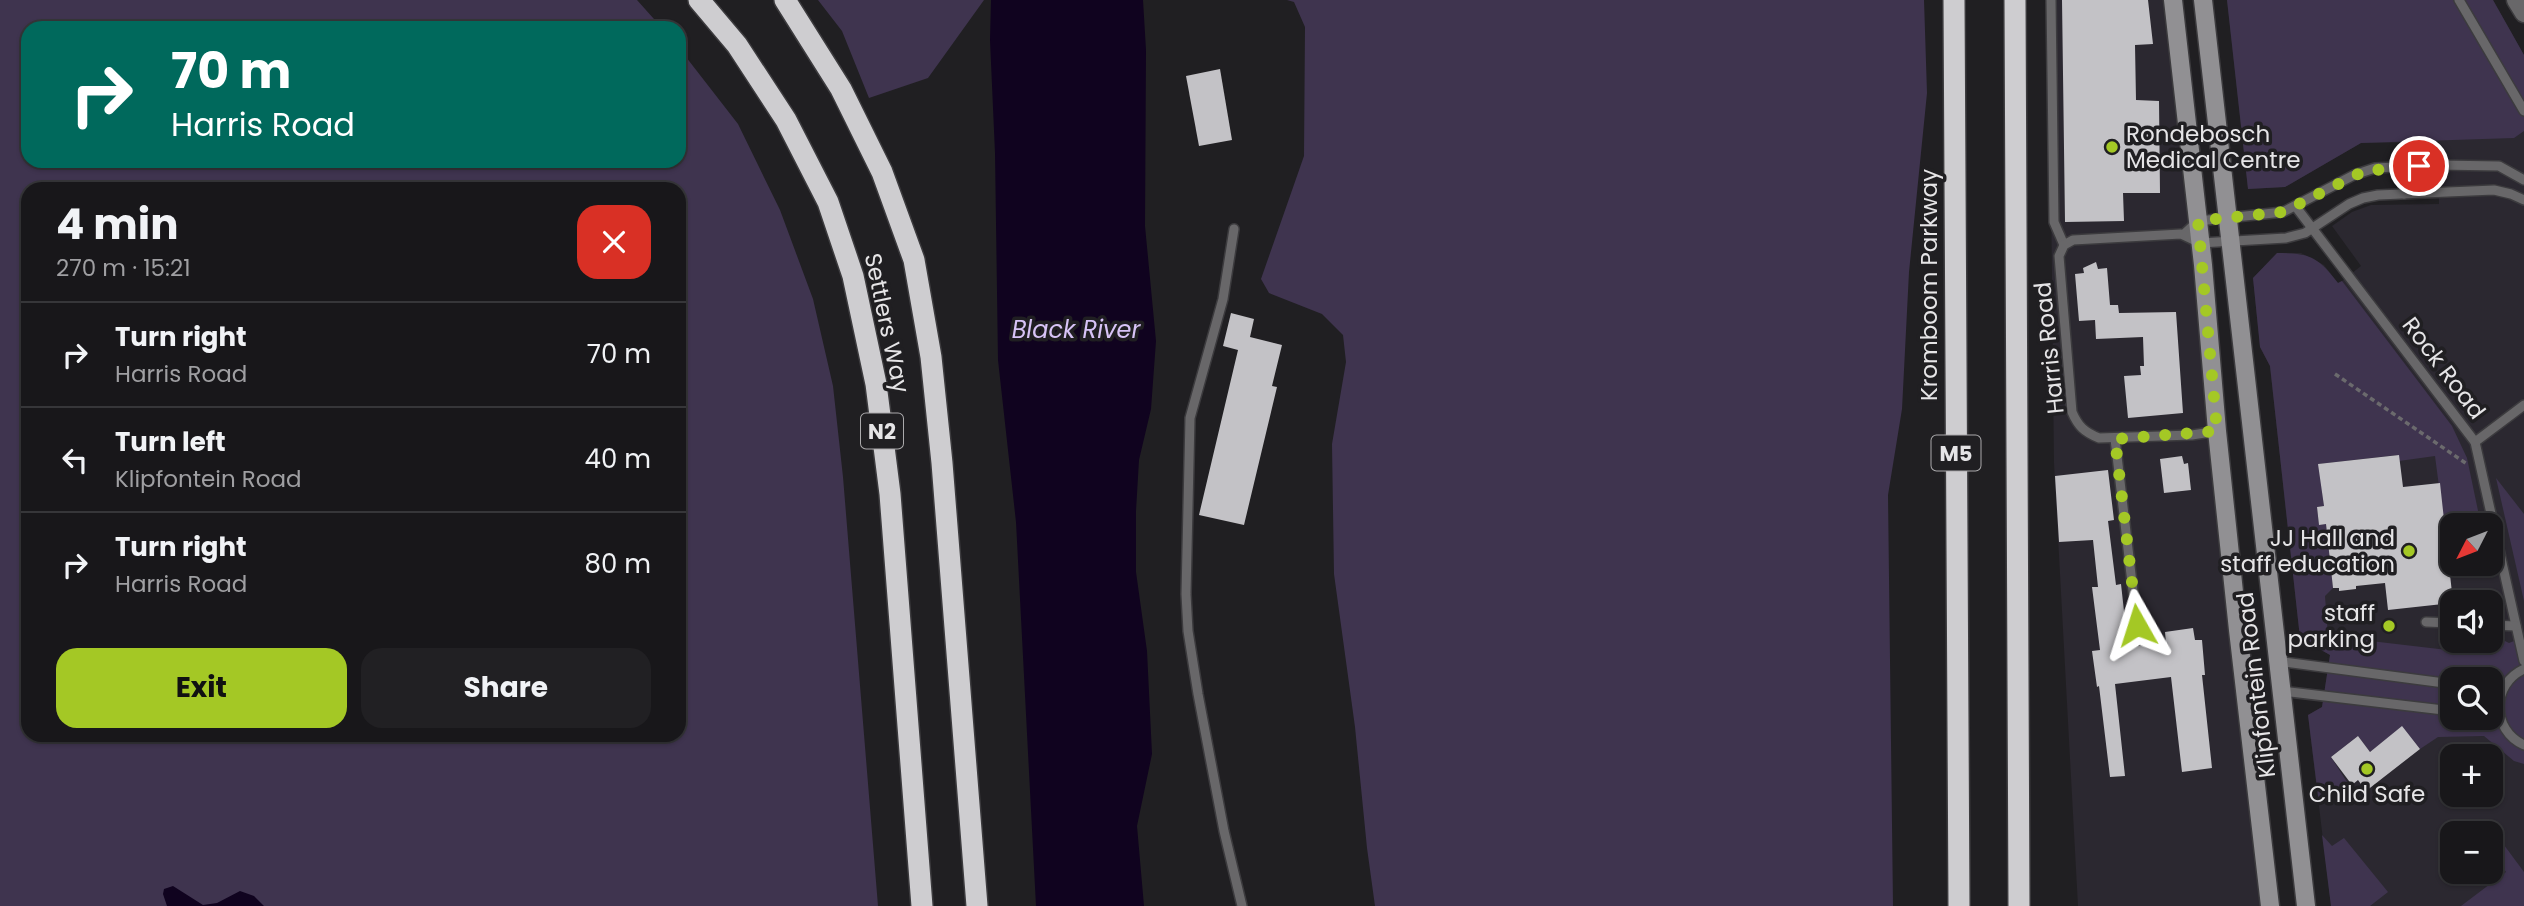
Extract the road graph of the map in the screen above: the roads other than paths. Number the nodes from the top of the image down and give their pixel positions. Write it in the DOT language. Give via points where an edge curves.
graph roads {
  1 [pos="699,0"];
  2 [pos="785,0"];
  3 [pos="1954,0"];
  4 [pos="2015,0"];
  5 [pos="2051,0"];
  6 [pos="2173,0"];
  7 [pos="2203,0"];
  8 [pos="2459,0"];
  9 [pos="2516,0"];
  10 [pos="2524,13"];
  11 [pos="2524,111"];
  12 [pos="2400,167"];
  13 [pos="2524,180"];
  14 [pos="2404,194"];
  15 [pos="2524,200"];
  16 [pos="2296,207"];
  17 [pos="2227,218"];
  18 [pos="2198,221"];
  19 [pos="2313,228"];
  20 [pos="1234,229"];
  21 [pos="2184,234"];
  22 [pos="2230,241"];
  23 [pos="2200,243"];
  24 [pos="2064,245"];
  25 [pos="2524,405"];
  26 [pos="2217,431"];
  27 [pos="2115,439"];
  28 [pos="2475,442"];
  29 [pos="2426,622"];
  30 [pos="2440,623"];
  31 [pos="2137,625"];
  32 [pos="2503,626"];
  33 [pos="2516,626"];
  34 [pos="2277,661"];
  35 [pos="2524,661"];
  36 [pos="2524,669"];
  37 [pos="2440,682"];
  38 [pos="2503,689"];
  39 [pos="2281,691"];
  40 [pos="2440,710"];
  41 [pos="2503,726"];
  42 [pos="2524,745"];
  43 [pos="922,906"];
  44 [pos="976,906"];
  45 [pos="1242,906"];
  46 [pos="1959,906"];
  47 [pos="2019,906"];
  48 [pos="2270,906"];
  49 [pos="2305,906"];
  1 -- 43 [label="highway, Settlers Way / N2" via="737,44 786,120 828,202 853,276 876,384 890,494"];
  2 -- 44 [label="highway, Settlers Way / N2" via="841,89 882,172 914,260 941,450"];
  3 -- 46 [label="highway, Kromboom Parkway / M5"];
  4 -- 47 [label="highway"];
  5 -- 24 [label="lane" via="2054,222"];
  6 -- 18 [label="main road, Klipfontein Road"];
  7 -- 17 [label="main road, Klipfontein Road"];
  8 -- 11 [label="lane"];
  9 -- 10 [label="street"];
  12 -- 13 [label="lane" via="2498,166"];
  12 -- 14 [label="lane"];
  12 -- 16 [label="lane" via="2364,171"];
  14 -- 15 [label="lane" via="2494,190"];
  14 -- 19 [label="lane" via="2363,198"];
  16 -- 17 [label="lane"];
  16 -- 19 [label="lane, Rock Road"];
  17 -- 18 [label="lane"];
  17 -- 22 [label="main road, Klipfontein Road"];
  18 -- 21 [label="lane"];
  18 -- 23 [label="main road, Klipfontein Road"];
  19 -- 22 [label="lane" via="2286,238"];
  19 -- 28 [label="lane, Rock Road"];
  20 -- 45 [label="lane" via="1223,299 1190,418 1186,594 1198,694"];
  21 -- 23 [label="lane"];
  21 -- 24 [label="lane" via="2073,240"];
  22 -- 23 [label="lane"];
  22 -- 34 [label="main road, Klipfontein Road"];
  23 -- 26 [label="main road, Klipfontein Road"];
  24 -- 27 [label="lane, Harris Road" via="2059,256 2071,412 2087,433"];
  25 -- 28 [label="lane"];
  26 -- 27 [label="lane, Harris Road"];
  26 -- 48 [label="main road, Klipfontein Road"];
  27 -- 31 [label="lane"];
  28 -- 33 [label="lane, Rock Road"];
  29 -- 30 [label="lane"];
  32 -- 33 [label="lane"];
  33 -- 35 [label="lane, Rock Road"];
  34 -- 37 [label="lane"];
  34 -- 39 [label="main road, Klipfontein Road"];
  36 -- 38 [label="lane"];
  39 -- 40 [label="lane"];
  39 -- 49 [label="main road, Klipfontein Road"];
  41 -- 42 [label="lane"];
}
